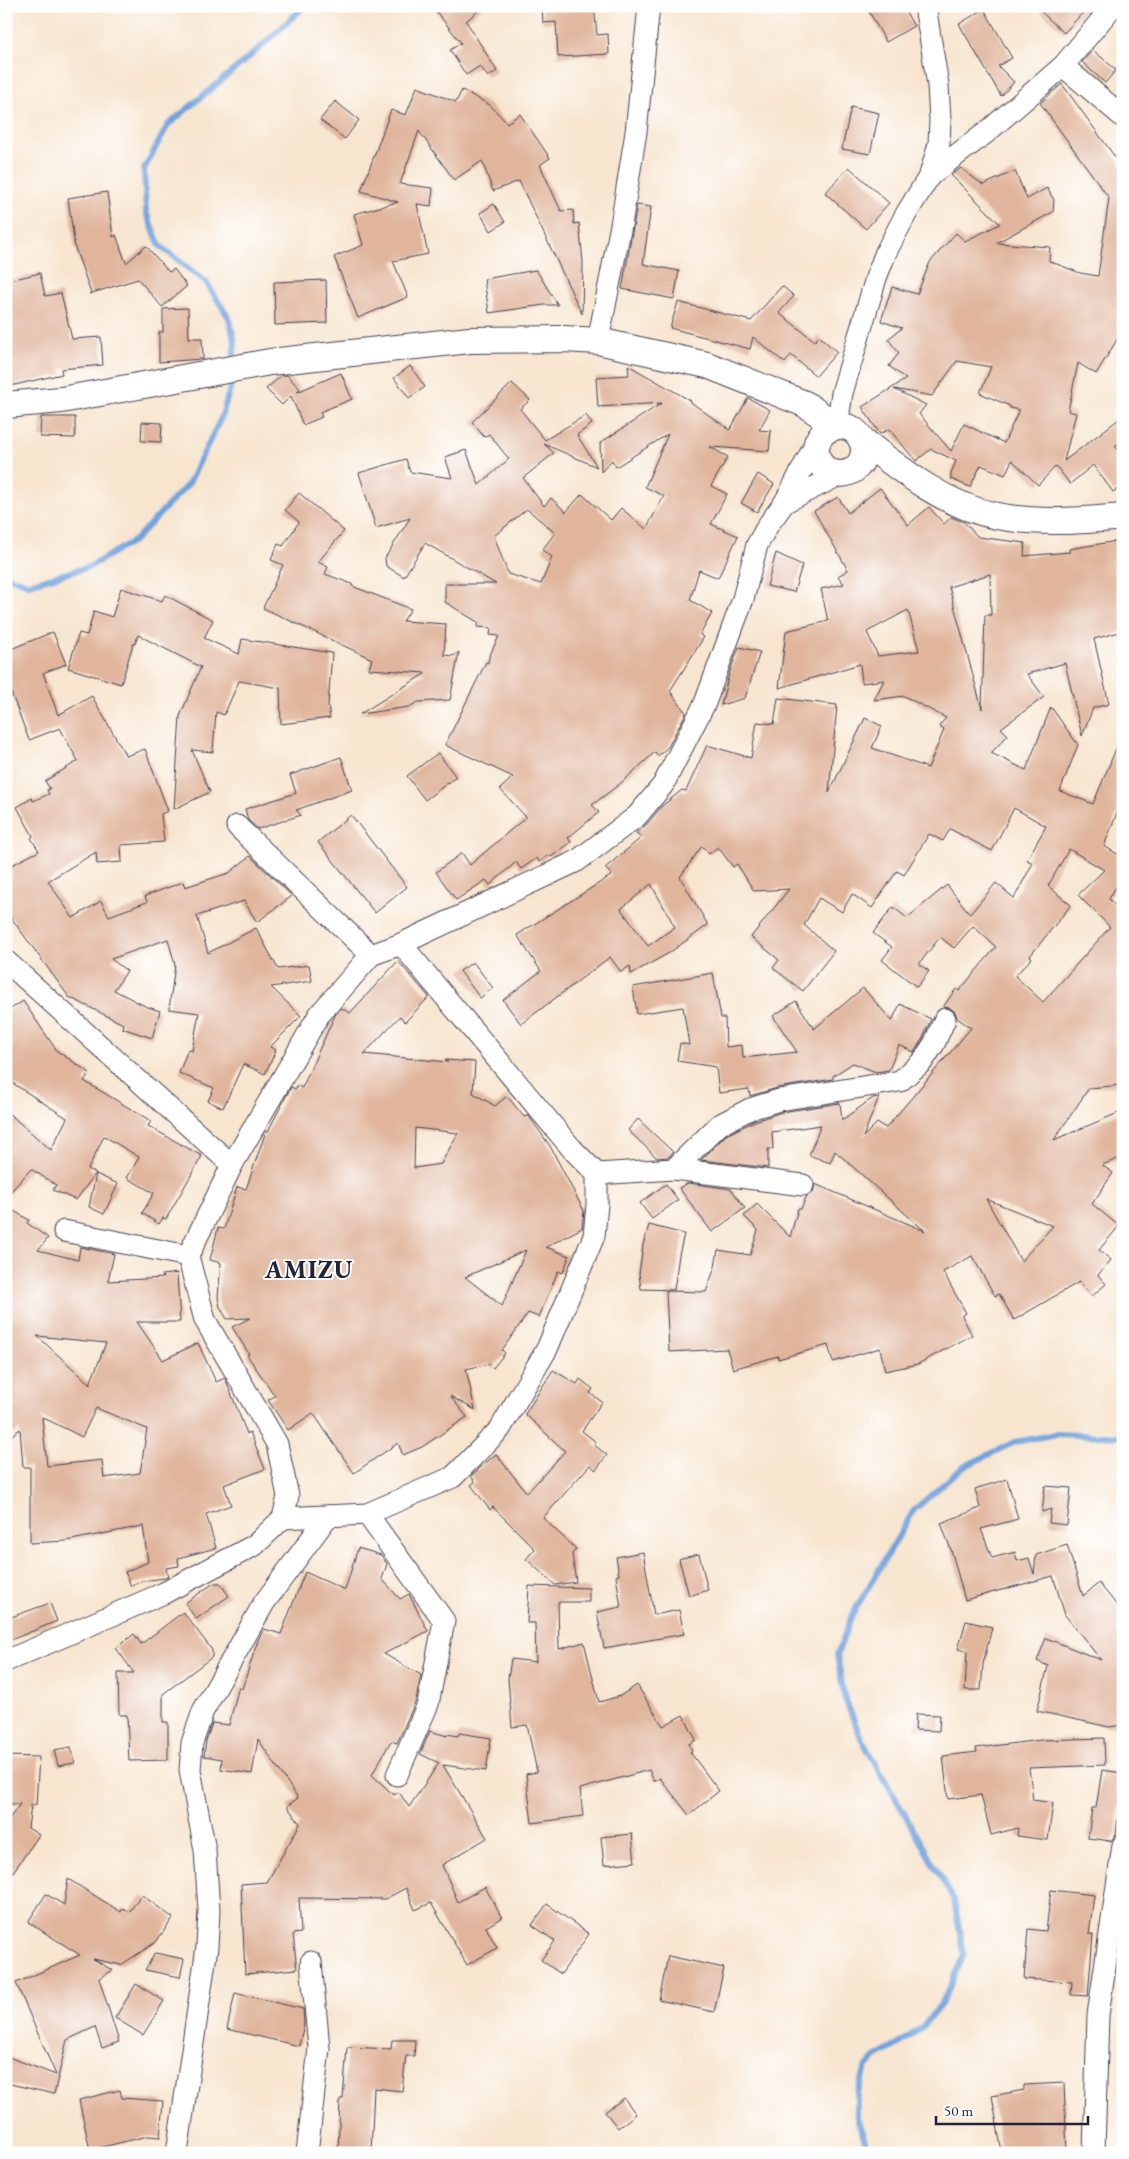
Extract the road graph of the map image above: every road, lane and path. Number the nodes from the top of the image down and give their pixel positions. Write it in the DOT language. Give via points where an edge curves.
graph roads {
  1 [pos="649,6"];
  2 [pos="925,6"];
  3 [pos="1112,6"];
  4 [pos="1063,66"];
  5 [pos="1123,117"];
  6 [pos="930,175"];
  7 [pos="598,341"];
  8 [pos="842,393"];
  9 [pos="805,404"];
  10 [pos="6,405"];
  11 [pos="829,431"];
  12 [pos="861,438"];
  13 [pos="900,469"];
  14 [pos="847,473"];
  15 [pos="785,502"];
  16 [pos="1123,517"];
  17 [pos="237,826"];
  18 [pos="401,944"];
  19 [pos="371,955"];
  20 [pos="6,961"];
  21 [pos="945,1019"];
  22 [pos="232,1165"];
  23 [pos="674,1169"];
  24 [pos="597,1174"];
  25 [pos="803,1186"];
  26 [pos="64,1231"];
  27 [pos="188,1256"];
  28 [pos="367,1514"];
  29 [pos="328,1516"];
  30 [pos="284,1518"];
  31 [pos="6,1661"];
  32 [pos="397,1775"];
  33 [pos="1123,1845"];
  34 [pos="311,1962"];
  35 [pos="177,2153"];
  36 [pos="307,2153"];
  37 [pos="1094,2153"];
  1 -- 7 [label="street" via="636,132 622,224"];
  2 -- 6 [label="street" via="938,85 940,120 939,144"];
  3 -- 4 [label="street"];
  4 -- 5 [label="street"];
  4 -- 6 [label="street" via="987,132"];
  6 -- 8 [label="street" via="886,252"];
  7 -- 9 [label="street" via="707,365"];
  7 -- 10 [label="street" via="470,340 247,365 61,400"];
  8 -- 9 [label="street" via="824,405"];
  8 -- 11 [label="street"];
  9 -- 11 [label="street" via="825,418"];
  11 -- 12 [label="street" via="853,429"];
  11 -- 14 [label="street" via="816,455 819,463 831,473"];
  11 -- 15 [label="street"];
  12 -- 13 [label="street"];
  12 -- 14 [label="street" via="864,457"];
  13 -- 14 [label="street" via="873,467"];
  13 -- 16 [label="street" via="936,492 996,516 1078,521"];
  14 -- 15 [label="street"];
  15 -- 18 [label="street" via="757,545 743,599 705,703 663,784 637,816 577,861"];
  17 -- 19 [label="street"];
  18 -- 19 [label="street"];
  18 -- 24 [label="street" via="573,1150"];
  19 -- 22 [label="street" via="319,1016"];
  20 -- 22 [label="street"];
  21 -- 23 [label="street" via="922,1062 900,1081 779,1100 750,1109 719,1125"];
  22 -- 27 [label="street"];
  23 -- 24 [label="street"];
  23 -- 25 [label="street"];
  24 -- 28 [label="street" via="594,1236 546,1349 500,1429 453,1477"];
  26 -- 27 [label="street"];
  27 -- 30 [label="street" via="205,1320 277,1444 288,1496"];
  28 -- 29 [label="street"];
  28 -- 32 [label="street" via="444,1621 428,1704"];
  29 -- 30 [label="street"];
  29 -- 35 [label="street" via="264,1603 203,1712 192,1743 190,1770 206,1850 209,1910 207,1947"];
  30 -- 31 [label="street" via="255,1546 189,1580"];
  33 -- 37 [label="street" via="1098,2015"];
  34 -- 36 [label="street" via="319,2048"];
}
